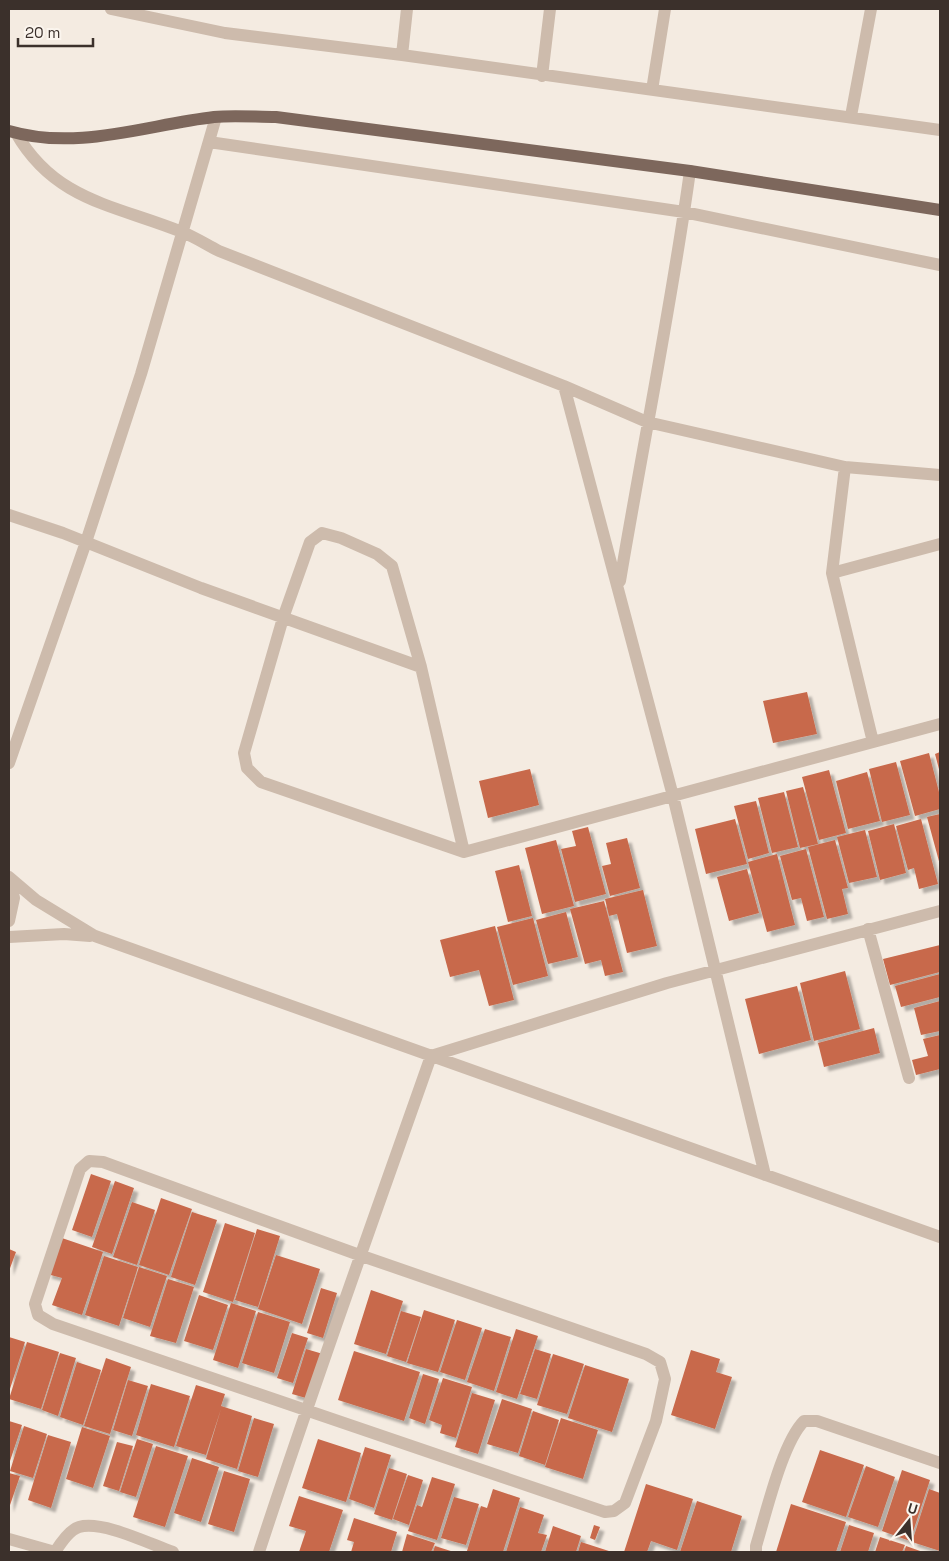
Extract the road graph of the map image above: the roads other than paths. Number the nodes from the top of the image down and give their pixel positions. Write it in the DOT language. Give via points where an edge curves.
graph roads {
  1 [pos="111,9"];
  2 [pos="408,9"];
  3 [pos="550,9"];
  4 [pos="665,9"];
  5 [pos="871,9"];
  6 [pos="402,55"];
  7 [pos="542,76"];
  8 [pos="652,90"];
  9 [pos="851,116"];
  10 [pos="216,117"];
  11 [pos="940,130"];
  12 [pos="12,132"];
  13 [pos="209,142"];
  14 [pos="690,171"];
  15 [pos="940,210"];
  16 [pos="684,212"];
  17 [pos="183,232"];
  18 [pos="940,265"];
  19 [pos="564,386"];
  20 [pos="647,422"];
  21 [pos="845,468"];
  22 [pos="940,475"];
  23 [pos="9,515"];
  24 [pos="86,542"];
  25 [pos="940,544"];
  26 [pos="832,573"];
  27 [pos="619,586"];
  28 [pos="283,618"];
  29 [pos="420,667"];
  30 [pos="940,724"];
  31 [pos="873,742"];
  32 [pos="9,766"];
  33 [pos="673,796"];
  34 [pos="464,852"];
  35 [pos="9,877"];
  36 [pos="940,911"];
  37 [pos="9,921"];
  38 [pos="868,929"];
  39 [pos="9,936"];
  40 [pos="95,936"];
  41 [pos="716,969"];
  42 [pos="431,1056"];
  43 [pos="909,1078"];
  44 [pos="766,1175"];
  45 [pos="940,1237"];
  46 [pos="362,1256"];
  47 [pos="306,1408"];
  48 [pos="940,1463"];
  49 [pos="9,1539"];
  50 [pos="55,1552"];
  51 [pos="173,1552"];
  52 [pos="259,1552"];
  53 [pos="756,1552"];
  1 -- 6 [label="street" via="226,33"];
  2 -- 6 [label="street"];
  3 -- 7 [label="street"];
  4 -- 8 [label="street"];
  5 -- 9 [label="street"];
  6 -- 7 [label="street"];
  7 -- 8 [label="street"];
  8 -- 9 [label="street"];
  9 -- 11 [label="street"];
  10 -- 12 [label="main road" via="77,139 40,138"];
  10 -- 13 [label="street"];
  10 -- 14 [label="main road" via="276,117"];
  12 -- 17 [label="street" via="28,155 53,179 70,189 93,201"];
  13 -- 16 [label="street"];
  13 -- 17 [label="street"];
  14 -- 15 [label="main road"];
  14 -- 16 [label="street"];
  16 -- 18 [label="street"];
  16 -- 20 [label="street"];
  17 -- 19 [label="street" via="246,262"];
  17 -- 24 [label="street"];
  19 -- 20 [label="street"];
  19 -- 27 [label="street"];
  20 -- 21 [label="street"];
  20 -- 27 [label="street"];
  21 -- 22 [label="street"];
  21 -- 26 [label="street"];
  23 -- 24 [label="street"];
  24 -- 28 [label="street"];
  24 -- 32 [label="street"];
  25 -- 26 [label="street"];
  26 -- 31 [label="street"];
  27 -- 33 [label="street"];
  28 -- 29 [label="street"];
  28 -- 29 [label="street" via="310,542 322,533 342,538 377,554 392,566"];
  28 -- 34 [label="street" via="244,753 247,768 261,782"];
  29 -- 34 [label="street"];
  30 -- 31 [label="street"];
  31 -- 33 [label="street"];
  33 -- 34 [label="street"];
  33 -- 41 [label="street"];
  35 -- 37 [label="street" via="14,898"];
  35 -- 40 [label="street" via="36,900"];
  36 -- 38 [label="street"];
  38 -- 41 [label="street"];
  38 -- 43 [label="street"];
  39 -- 40 [label="street"];
  40 -- 42 [label="street"];
  41 -- 42 [label="street"];
  41 -- 44 [label="street"];
  42 -- 44 [label="street"];
  42 -- 46 [label="street"];
  44 -- 45 [label="street"];
  46 -- 47 [label="street"];
  46 -- 47 [label="street" via="103,1162 89,1161 80,1169 35,1304 38,1315 53,1324"];
  46 -- 47 [label="street" via="646,1354 660,1362 665,1379 656,1421 625,1504 605,1512"];
  47 -- 52 [label="street"];
  48 -- 53 [label="street" via="817,1421 804,1421 795,1430"];
  49 -- 50 [label="street"];
  50 -- 51 [label="street" via="77,1527 92,1525"];
}
